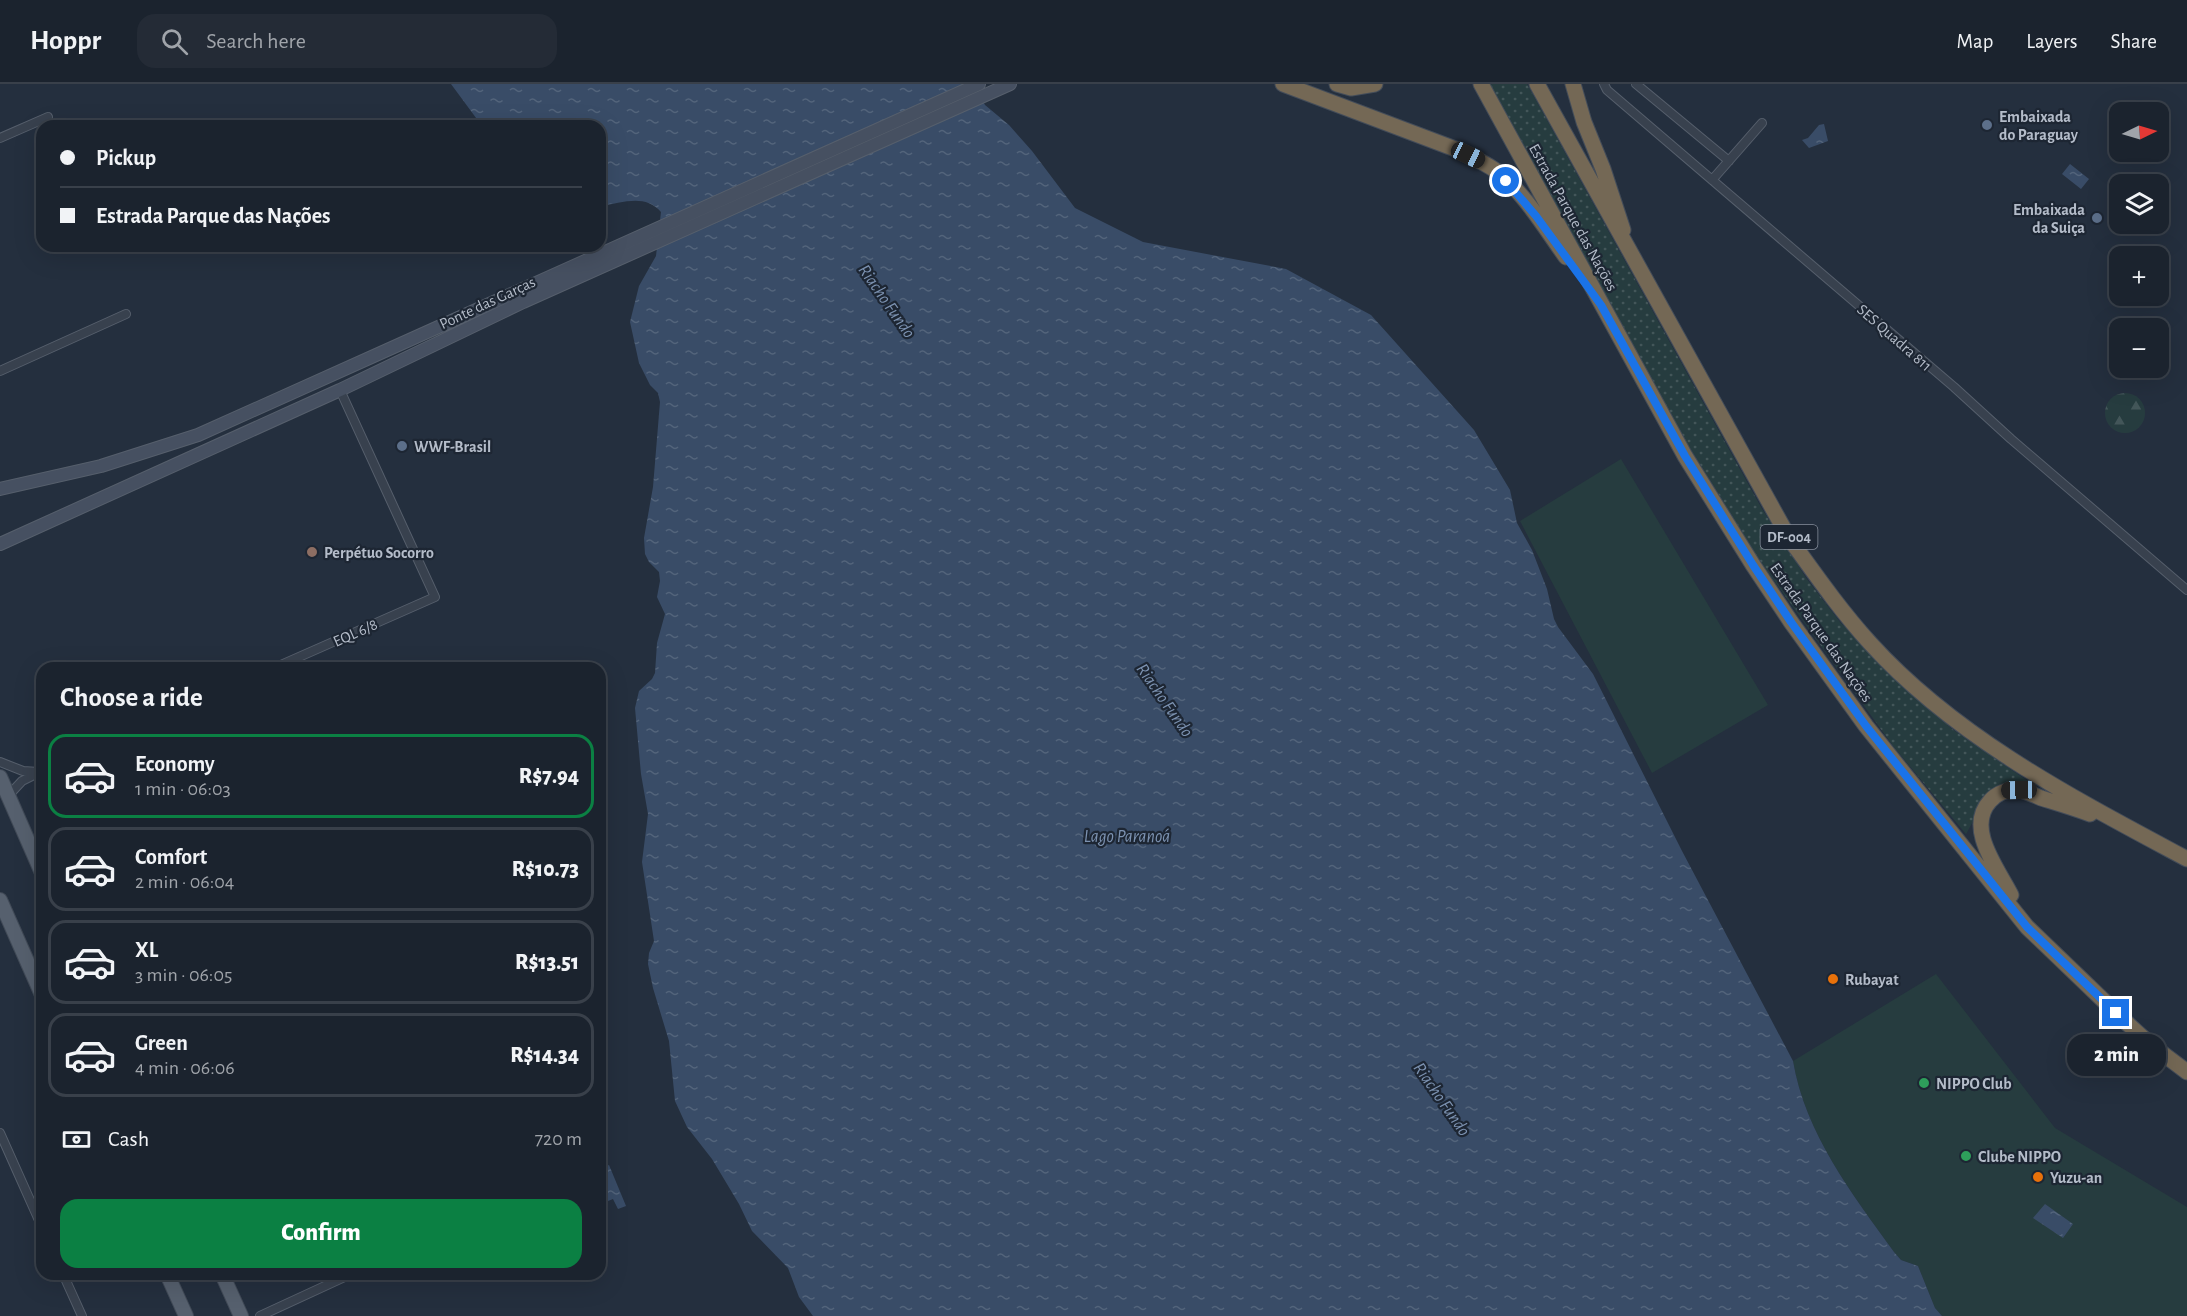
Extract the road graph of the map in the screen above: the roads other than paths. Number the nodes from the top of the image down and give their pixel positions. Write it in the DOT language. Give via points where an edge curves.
graph roads {
  1 [pos="979,84"];
  2 [pos="1010,84"];
  3 [pos="1283,84"];
  4 [pos="1338,84"];
  5 [pos="1375,84"];
  6 [pos="1481,84"];
  7 [pos="1537,84"];
  8 [pos="1573,84"];
  9 [pos="1604,84"];
  10 [pos="1636,84"];
  11 [pos="48,117"];
  12 [pos="41,120"];
  13 [pos="36,122"];
  14 [pos="1761,123"];
  15 [pos="0,138"];
  16 [pos="1729,161"];
  17 [pos="1712,180"];
  18 [pos="618,252"];
  19 [pos="1629,253"];
  20 [pos="1601,305"];
  21 [pos="126,314"];
  22 [pos="0,371"];
  23 [pos="340,390"];
  24 [pos="0,489"];
  25 [pos="0,544"];
  26 [pos="2187,590"];
  27 [pos="288,662"];
  28 [pos="0,762"];
  29 [pos="36,772"];
  30 [pos="36,774"];
  31 [pos="0,777"];
  32 [pos="8,796"];
  33 [pos="2121,824"];
  34 [pos="36,859"];
  35 [pos="2187,859"];
  36 [pos="0,900"];
  37 [pos="2027,927"];
  38 [pos="36,981"];
  39 [pos="2187,1072"];
  40 [pos="0,1133"];
  41 [pos="36,1214"];
  42 [pos="66,1280"];
  43 [pos="170,1280"];
  44 [pos="225,1280"];
  45 [pos="338,1280"];
  46 [pos="235,1302"];
  47 [pos="82,1316"];
  48 [pos="186,1316"];
  49 [pos="229,1316"];
  50 [pos="241,1316"];
  51 [pos="260,1316"];
  1 -- 18 [label="main road, Ponte das Garças"];
  2 -- 18 [label="main road, Ponte das Garças"];
  3 -- 20 [label="highway" via="1458,150 1496,171 1516,191"];
  4 -- 5 [label="highway" via="1351,88"];
  6 -- 20 [label="highway, Estrada Parque das Nações / DF-004"];
  7 -- 19 [label="highway, Estrada Parque das Nações / DF-004"];
  8 -- 19 [label="highway"];
  9 -- 17 [label="street, SES Quadra 811"];
  10 -- 16 [label="street"];
  11 -- 12 [label="street"];
  13 -- 15 [label="street"];
  14 -- 16 [label="street"];
  16 -- 17 [label="street"];
  17 -- 26 [label="street, SES Quadra 811"];
  18 -- 23 [label="main road, Ponte das Garças"];
  18 -- 24 [label="main road, Ponte das Garças" via="198,435 102,465"];
  19 -- 33 [label="highway, Estrada Parque das Nações / DF-004" via="1789,538 1870,644 1943,710 2009,758"];
  20 -- 37 [label="highway, Estrada Parque das Nações / DF-004" via="1685,456 1791,622 1866,726"];
  21 -- 22 [label="street"];
  23 -- 25 [label="main road, Ponte das Garças"];
  23 -- 27 [label="street, EQL 6/8" via="435,597"];
  28 -- 29 [label="street"];
  30 -- 32 [label="street" via="22,781"];
  31 -- 32 [label="main road"];
  32 -- 34 [label="main road"];
  33 -- 35 [label="highway, Estrada Parque das Nações / DF-004"];
  33 -- 37 [label="highway" via="2019,790 1995,796 1986,806 1980,829"];
  36 -- 38 [label="main road"];
  37 -- 39 [label="highway, Estrada Parque das Nações / DF-004" via="2129,1025"];
  40 -- 41 [label="street"];
  42 -- 47 [label="street"];
  43 -- 48 [label="main road"];
  44 -- 46 [label="main road"];
  45 -- 51 [label="street"];
  46 -- 49 [label="main road"];
  46 -- 50 [label="main road"];
}
